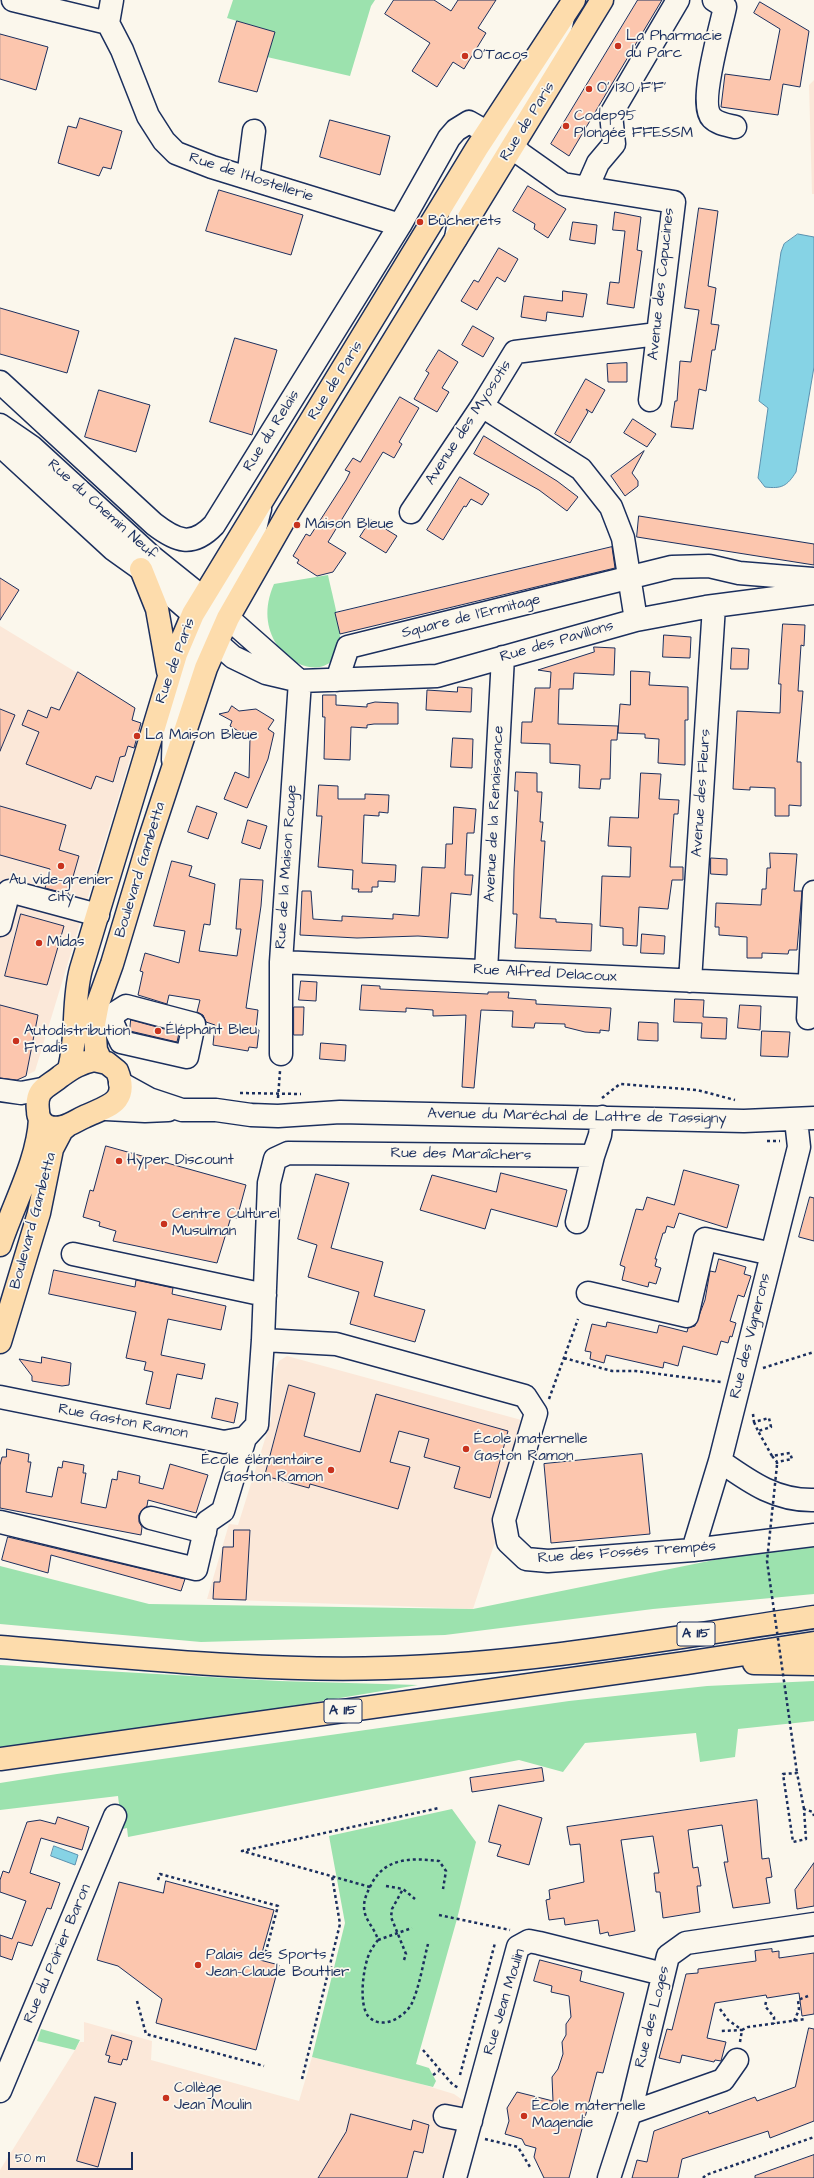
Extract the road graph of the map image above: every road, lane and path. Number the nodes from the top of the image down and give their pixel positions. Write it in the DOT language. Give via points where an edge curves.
graph roads {
  1 [pos="13,0"];
  2 [pos="112,0"];
  3 [pos="602,0"];
  4 [pos="678,0"];
  5 [pos="714,0"];
  6 [pos="569,8"];
  7 [pos="108,22"];
  8 [pos="735,127"];
  9 [pos="254,131"];
  10 [pos="501,139"];
  11 [pos="248,178"];
  12 [pos="587,188"];
  13 [pos="400,225"];
  14 [pos="657,334"];
  15 [pos="0,382"];
  16 [pos="650,400"];
  17 [pos="482,406"];
  18 [pos="0,425"];
  19 [pos="7,450"];
  20 [pos="410,512"];
  21 [pos="141,569"];
  22 [pos="630,578"];
  23 [pos="814,579"];
  24 [pos="814,593"];
  25 [pos="714,606"];
  26 [pos="210,618"];
  27 [pos="636,620"];
  28 [pos="503,657"];
  29 [pos="169,676"];
  30 [pos="202,679"];
  31 [pos="337,680"];
  32 [pos="300,681"];
  33 [pos="173,768"];
  34 [pos="138,780"];
  35 [pos="814,892"];
  36 [pos="98,915"];
  37 [pos="0,925"];
  38 [pos="281,962"];
  39 [pos="486,971"];
  40 [pos="690,981"];
  41 [pos="810,986"];
  42 [pos="808,1018"];
  43 [pos="281,1054"];
  44 [pos="101,1061"];
  45 [pos="69,1069"];
  46 [pos="120,1084"];
  47 [pos="42,1089"];
  48 [pos="0,1090"];
  49 [pos="0,1101"];
  50 [pos="278,1103"];
  51 [pos="106,1109"];
  52 [pos="182,1110"];
  53 [pos="216,1110"];
  54 [pos="340,1112"];
  55 [pos="39,1117"];
  56 [pos="602,1117"];
  57 [pos="805,1119"];
  58 [pos="67,1126"];
  59 [pos="593,1156"];
  60 [pos="577,1222"];
  61 [pos="0,1245"];
  62 [pos="73,1254"];
  63 [pos="772,1254"];
  64 [pos="588,1293"];
  65 [pos="265,1295"];
  66 [pos="578,1320"];
  67 [pos="263,1340"];
  68 [pos="0,1342"];
  69 [pos="814,1352"];
  70 [pos="564,1358"];
  71 [pos="739,1384"];
  72 [pos="0,1397"];
  73 [pos="752,1406"];
  74 [pos="536,1413"];
  75 [pos="754,1422"];
  76 [pos="758,1431"];
  77 [pos="245,1438"];
  78 [pos="772,1456"];
  79 [pos="720,1462"];
  80 [pos="777,1464"];
  81 [pos="814,1500"];
  82 [pos="151,1518"];
  83 [pos="0,1522"];
  84 [pos="205,1532"];
  85 [pos="814,1535"];
  86 [pos="692,1550"];
  87 [pos="814,1617"];
  88 [pos="814,1643"];
  89 [pos="0,1648"];
  90 [pos="686,1663"];
  91 [pos="814,1664"];
  92 [pos="0,1759"];
  93 [pos="797,1773"];
  94 [pos="439,1808"];
  95 [pos="804,1808"];
  96 [pos="115,1816"];
  97 [pos="814,1816"];
  98 [pos="332,1876"];
  99 [pos="158,1880"];
  100 [pos="386,1886"];
  101 [pos="370,1887"];
  102 [pos="443,1888"];
  103 [pos="403,1889"];
  104 [pos="415,1899"];
  105 [pos="439,1915"];
  106 [pos="814,1924"];
  107 [pos="412,1928"];
  108 [pos="398,1932"];
  109 [pos="378,1940"];
  110 [pos="495,1942"];
  111 [pos="523,1943"];
  112 [pos="428,1944"];
  113 [pos="265,1955"];
  114 [pos="404,1960"];
  115 [pos="663,1974"];
  116 [pos="808,1996"];
  117 [pos="137,2001"];
  118 [pos="766,2002"];
  119 [pos="720,2009"];
  120 [pos="806,2019"];
  121 [pos="794,2021"];
  122 [pos="774,2024"];
  123 [pos="742,2030"];
  124 [pos="721,2031"];
  125 [pos="423,2050"];
  126 [pos="737,2060"];
  127 [pos="264,2066"];
  128 [pos="439,2071"];
  129 [pos="433,2075"];
  130 [pos="460,2075"];
  131 [pos="302,2079"];
  132 [pos="465,2089"];
  133 [pos="0,2091"];
  134 [pos="630,2113"];
  135 [pos="445,2116"];
  136 [pos="475,2129"];
  137 [pos="814,2137"];
  138 [pos="530,2167"];
  139 [pos="455,2178"];
  140 [pos="609,2178"];
  141 [pos="703,2178"];
  1 -- 7 [label="street"];
  2 -- 7 [label="street"];
  3 -- 10 [label="main road, Rue de Paris"];
  4 -- 12 [label="street" via="611,114 614,144 598,163"];
  5 -- 8 [label="street" via="726,8 707,104 711,118"];
  6 -- 10 [label="main road, Rue de Paris"];
  7 -- 11 [label="street, Rue de l'Hostellerie" via="148,116 164,141 176,153"];
  9 -- 11 [label="street"];
  10 -- 12 [label="street, Avenue des Capucines" via="563,184"];
  10 -- 13 [label="street, Rue du Relais" via="469,122 456,130"];
  10 -- 26 [label="main road, Rue de Paris" via="264,497"];
  10 -- 26 [label="main road, Rue de Paris" via="456,239 292,507"];
  11 -- 13 [label="street, Rue de l'Hostellerie"];
  12 -- 14 [label="street, Avenue des Capucines" via="674,202"];
  13 -- 15 [label="street, Rue du Relais" via="214,525 202,536 190,540 176,539 159,528"];
  14 -- 16 [label="street, Avenue des Capucines"];
  14 -- 17 [label="street, Avenue des Myosotis" via="515,352"];
  17 -- 20 [label="street, Avenue des Myosotis"];
  17 -- 22 [label="street" via="580,469 611,509 623,538"];
  18 -- 19 [label="street, Rue du Chemin Neuf"];
  19 -- 21 [label="street, Rue du Chemin Neuf" via="113,549"];
  19 -- 26 [label="street, Rue du Chemin Neuf" via="151,556"];
  21 -- 26 [label="street, Rue du Chemin Neuf"];
  21 -- 29 [label="main road" via="158,609"];
  22 -- 23 [label="street" via="672,567 709,566 739,573"];
  22 -- 27 [label="street"];
  22 -- 31 [label="street, Square de l'Ermitage" via="348,647"];
  24 -- 25 [label="street, Rue des Pavillons"];
  25 -- 27 [label="street, Rue des Pavillons"];
  25 -- 40 [label="street, Avenue des Fleurs"];
  26 -- 29 [label="main road, Rue de Paris" via="181,641"];
  26 -- 30 [label="main road, Rue de Paris"];
  26 -- 32 [label="street, Rue des Pavillons" via="233,657 266,673"];
  26 -- 33 [label="street" via="191,661 174,726"];
  27 -- 28 [label="street, Rue des Pavillons"];
  28 -- 31 [label="street, Rue des Pavillons" via="437,676"];
  28 -- 39 [label="street, Avenue de la Renaissance"];
  29 -- 34 [label="main road, Rue de Paris"];
  30 -- 33 [label="main road, Boulevard Gambetta"];
  31 -- 32 [label="street, Rue des Pavillons"];
  32 -- 38 [label="street, Rue de la Maison Rouge"];
  33 -- 44 [label="main road, Boulevard Gambetta" via="112,964 107,1008 94,1024 96,1050"];
  34 -- 36 [label="main road, Boulevard Gambetta"];
  35 -- 41 [label="street"];
  36 -- 37 [label="street" via="9,891"];
  36 -- 45 [label="main road, Boulevard Gambetta" via="78,980 75,1044"];
  38 -- 39 [label="street, Rue Alfred Delacoux"];
  38 -- 43 [label="street, Rue de la Maison Rouge"];
  39 -- 40 [label="street, Rue Alfred Delacoux"];
  40 -- 41 [label="street, Rue Alfred Delacoux"];
  41 -- 42 [label="street"];
  43 -- 50 [label="path"];
  44 -- 45 [label="main road" via="84,1062"];
  44 -- 46 [label="main road" via="117,1070"];
  45 -- 47 [label="main road"];
  46 -- 51 [label="main road" via="116,1102"];
  46 -- 52 [label="street, Avenue du Maréchal de Lattre de Tassigny" via="148,1099"];
  47 -- 48 [label="street" via="21,1092"];
  47 -- 55 [label="main road" via="37,1104"];
  49 -- 55 [label="street" via="25,1107"];
  50 -- 53 [label="street, Avenue du Maréchal de Lattre de Tassigny" via="251,1104"];
  50 -- 54 [label="street, Avenue du Maréchal de Lattre de Tassigny"];
  51 -- 52 [label="street"];
  51 -- 58 [label="main road"];
  52 -- 53 [label="street, Avenue du Maréchal de Lattre de Tassigny"];
  53 -- 54 [label="street, Avenue du Maréchal de Lattre de Tassigny" via="251,1116"];
  54 -- 56 [label="street, Avenue du Maréchal de Lattre de Tassigny"];
  55 -- 58 [label="main road" via="50,1127"];
  55 -- 61 [label="main road, Boulevard Gambetta" via="35,1149"];
  56 -- 57 [label="street, Avenue du Maréchal de Lattre de Tassigny"];
  56 -- 59 [label="street" via="600,1135"];
  57 -- 63 [label="street, Rue des Vignerons"];
  58 -- 68 [label="main road, Boulevard Gambetta" via="62,1130 52,1149 39,1213"];
  59 -- 60 [label="street"];
  59 -- 65 [label="street, Rue des Maraîchers" via="288,1153 275,1158 269,1183"];
  62 -- 65 [label="street"];
  63 -- 64 [label="street" via="705,1238 687,1316"];
  63 -- 71 [label="street, Rue des Vignerons"];
  65 -- 67 [label="street"];
  66 -- 70 [label="path"];
  67 -- 74 [label="street" via="336,1344 351,1348 525,1396"];
  67 -- 77 [label="street" via="256,1425"];
  69 -- 71 [label="path" via="767,1366"];
  70 -- 71 [label="path" via="612,1371 636,1371"];
  70 -- 74 [label="path" via="547,1405"];
  71 -- 79 [label="street, Rue des Vignerons"];
  72 -- 77 [label="street, Rue Gaston Ramon" via="224,1442"];
  73 -- 75 [label="path"];
  74 -- 86 [label="street, Rue des Fossés Trempés" via="504,1520 508,1542 526,1559 548,1561"];
  75 -- 76 [label="path"];
  75 -- 76 [label="path" via="769,1418 771,1427"];
  76 -- 78 [label="path"];
  77 -- 84 [label="street" via="223,1511 207,1522"];
  78 -- 80 [label="path"];
  78 -- 80 [label="path" via="790,1453 792,1459"];
  79 -- 81 [label="street" via="758,1488 796,1500"];
  79 -- 86 [label="street, Rue des Vignerons"];
  80 -- 93 [label="path, bridge" via="767,1561"];
  82 -- 84 [label="street"];
  83 -- 84 [label="street" via="196,1569"];
  85 -- 86 [label="street, Rue des Fossés Trempés"];
  87 -- 89 [label="main road, A 115" via="578,1652 385,1668 281,1667"];
  88 -- 90 [label="main road, A 115"];
  90 -- 91 [label="main road"];
  90 -- 92 [label="main road, A 115"];
  93 -- 95 [label="path"];
  93 -- 95 [label="path" via="783,1774 793,1842 806,1839"];
  94 -- 98 [label="path" via="242,1851"];
  95 -- 97 [label="path" via="813,1812"];
  96 -- 133 [label="street, Rue du Poirier Baron"];
  98 -- 101 [label="path"];
  98 -- 131 [label="path" via="340,1924"];
  99 -- 113 [label="path" via="160,1874 278,1906"];
  100 -- 103 [label="path"];
  101 -- 102 [label="path" via="384,1868 392,1863 420,1859 439,1861 446,1870"];
  101 -- 109 [label="path" via="364,1907 368,1923 377,1933"];
  103 -- 104 [label="path"];
  103 -- 108 [label="path" via="392,1909 391,1918"];
  105 -- 111 [label="path" via="510,1930"];
  106 -- 115 [label="street, Rue des Loges" via="686,1943 668,1956"];
  107 -- 108 [label="path"];
  108 -- 109 [label="path"];
  108 -- 114 [label="path" via="406,1954"];
  109 -- 112 [label="path" via="370,1952 363,1990 364,2004 369,2017 379,2022 389,2022 403,2015 412,2003"];
  110 -- 130 [label="path"];
  111 -- 115 [label="street, Rue Jean Moulin" via="539,1942"];
  111 -- 136 [label="street, Rue Jean Moulin" via="518,1947"];
  115 -- 134 [label="street, Rue des Loges"];
  116 -- 121 [label="path" via="798,2000 799,2010"];
  117 -- 127 [label="path" via="146,2034"];
  118 -- 122 [label="path" via="764,2006 774,2017"];
  119 -- 123 [label="path" via="728,2020"];
  120 -- 121 [label="path"];
  121 -- 122 [label="path"];
  122 -- 123 [label="path"];
  123 -- 124 [label="path"];
  123 -- 126 [label="path"];
  125 -- 128 [label="path"];
  126 -- 134 [label="street" via="723,2080"];
  128 -- 129 [label="path"];
  128 -- 132 [label="path" via="453,2086"];
  134 -- 140 [label="street, Rue des Loges"];
  135 -- 136 [label="street"];
  136 -- 138 [label="path" via="518,2147"];
  136 -- 139 [label="street, Rue Jean Moulin"];
  137 -- 141 [label="path"];
}
